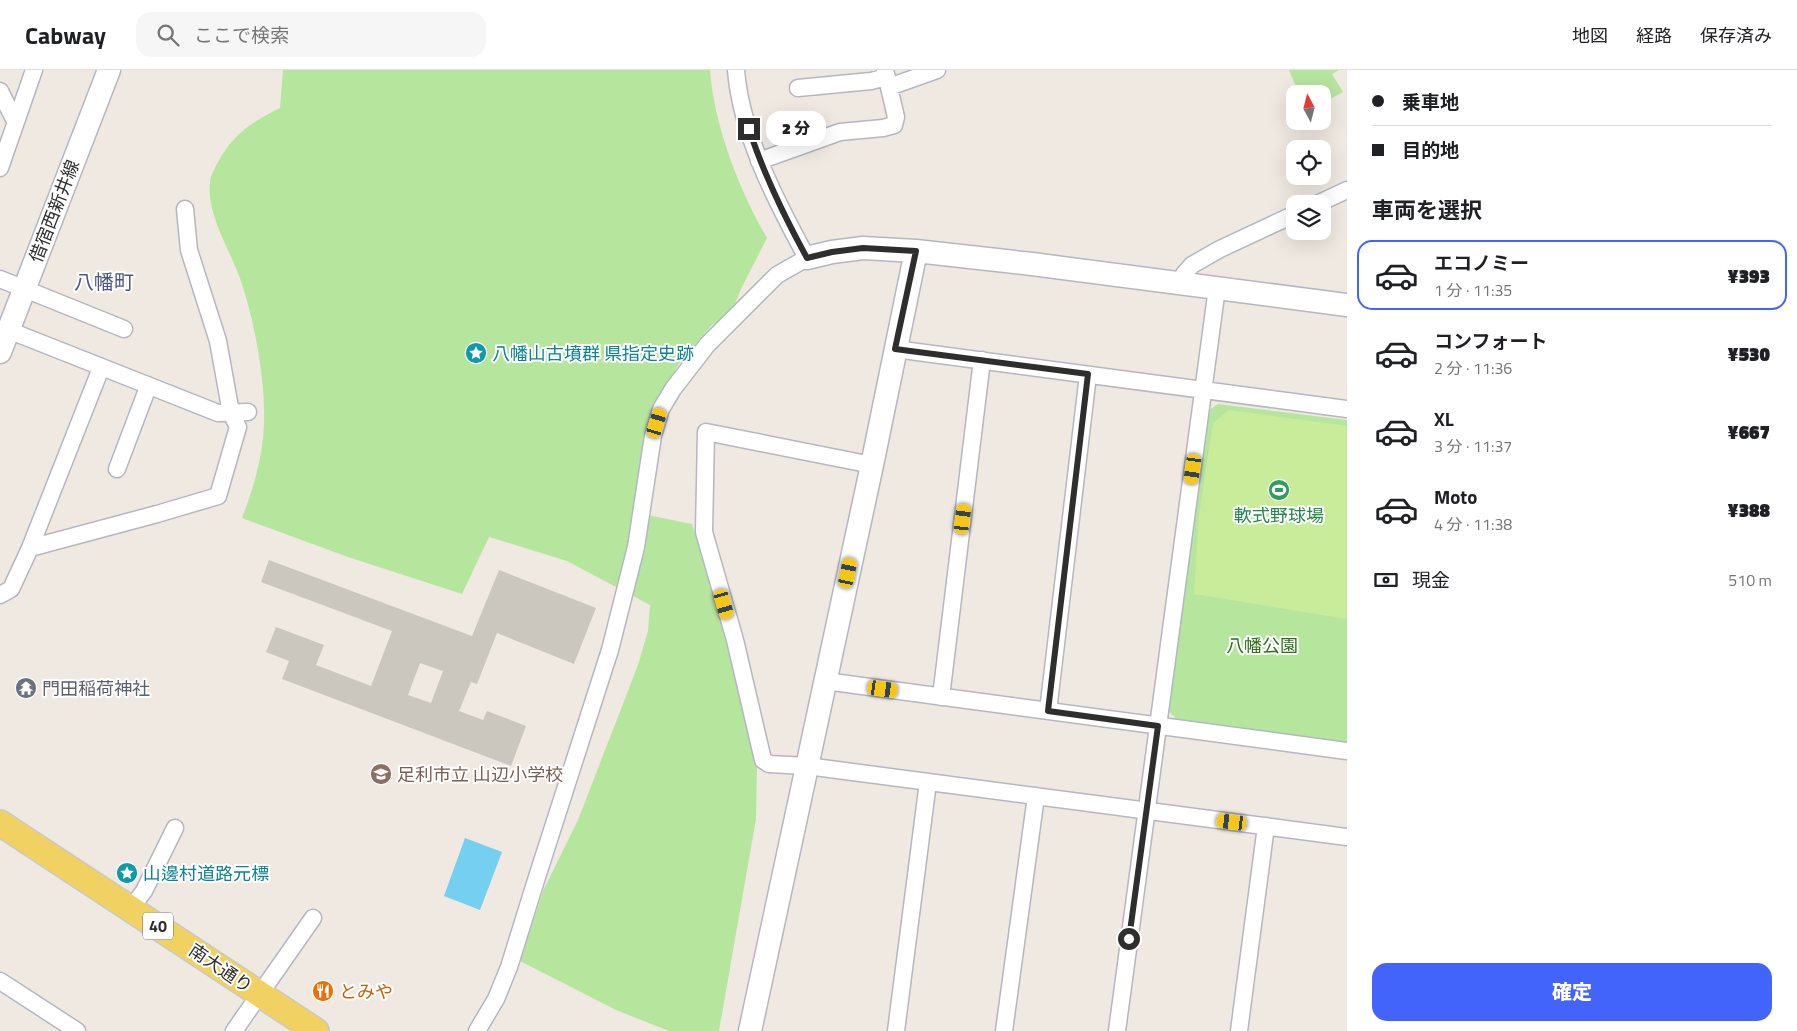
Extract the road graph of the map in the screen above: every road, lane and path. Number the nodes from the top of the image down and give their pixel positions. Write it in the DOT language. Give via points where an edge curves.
graph roads {
  1 [pos="34,70"];
  2 [pos="109,70"];
  3 [pos="736,70"];
  4 [pos="937,70"];
  5 [pos="887,78"];
  6 [pos="798,88"];
  7 [pos="0,91"];
  8 [pos="15,121"];
  9 [pos="760,161"];
  10 [pos="0,168"];
  11 [pos="1347,190"];
  12 [pos="1331,197"];
  13 [pos="185,209"];
  14 [pos="1286,218"];
  15 [pos="916,251"];
  16 [pos="807,258"];
  17 [pos="0,279"];
  18 [pos="1183,284"];
  19 [pos="1217,288"];
  20 [pos="23,289"];
  21 [pos="1347,305"];
  22 [pos="124,329"];
  23 [pos="8,330"];
  24 [pos="895,349"];
  25 [pos="0,352"];
  26 [pos="982,360"];
  27 [pos="100,368"];
  28 [pos="1088,374"];
  29 [pos="148,387"];
  30 [pos="1203,390"];
  31 [pos="1347,409"];
  32 [pos="240,413"];
  33 [pos="872,466"];
  34 [pos="117,469"];
  35 [pos="30,548"];
  36 [pos="0,595"];
  37 [pos="825,681"];
  38 [pos="941,697"];
  39 [pos="1048,711"];
  40 [pos="1158,726"];
  41 [pos="1347,751"];
  42 [pos="806,766"];
  43 [pos="928,782"];
  44 [pos="1036,796"];
  45 [pos="1146,810"];
  46 [pos="0,823"];
  47 [pos="1266,826"];
  48 [pos="174,828"];
  49 [pos="1347,837"];
  50 [pos="131,908"];
  51 [pos="313,918"];
  52 [pos="0,981"];
  53 [pos="260,994"];
  54 [pos="77,1031"];
  55 [pos="234,1031"];
  56 [pos="316,1031"];
  57 [pos="477,1031"];
  58 [pos="750,1031"];
  59 [pos="896,1031"];
  60 [pos="1004,1031"];
  61 [pos="1117,1031"];
  62 [pos="1239,1031"];
  1 -- 8 [label="street"];
  2 -- 20 [label="street, 借宿西新井線"];
  3 -- 9 [label="street" via="744,114"];
  4 -- 5 [label="street"];
  5 -- 6 [label="street"];
  5 -- 9 [label="street" via="896,117 894,125 840,132"];
  7 -- 8 [label="street"];
  8 -- 10 [label="street"];
  9 -- 16 [label="street"];
  11 -- 12 [label="street"];
  13 -- 32 [label="street" via="189,250"];
  14 -- 18 [label="street" via="1192,265 1184,274"];
  15 -- 16 [label="street" via="863,248"];
  15 -- 18 [label="street"];
  15 -- 24 [label="street"];
  16 -- 57 [label="street" via="778,275 707,345 661,409 653,436 636,547 610,650 509,967 496,999"];
  17 -- 20 [label="street"];
  18 -- 19 [label="street"];
  19 -- 21 [label="street"];
  19 -- 30 [label="street"];
  20 -- 22 [label="street"];
  20 -- 23 [label="street, 借宿西新井線"];
  23 -- 25 [label="street, 借宿西新井線"];
  23 -- 27 [label="street"];
  24 -- 26 [label="street"];
  24 -- 33 [label="street"];
  26 -- 28 [label="street"];
  26 -- 38 [label="street"];
  27 -- 29 [label="street"];
  27 -- 35 [label="street"];
  28 -- 30 [label="street"];
  28 -- 39 [label="street"];
  29 -- 32 [label="street" via="218,413"];
  29 -- 34 [label="street"];
  30 -- 31 [label="street"];
  30 -- 40 [label="street"];
  32 -- 35 [label="street" via="218,496"];
  33 -- 37 [label="street"];
  33 -- 42 [label="street" via="706,432 704,532 735,640 763,760 769,764"];
  35 -- 36 [label="street" via="12,589"];
  37 -- 38 [label="street"];
  37 -- 42 [label="street"];
  38 -- 39 [label="street"];
  39 -- 40 [label="street"];
  40 -- 41 [label="street"];
  40 -- 45 [label="street"];
  42 -- 43 [label="street"];
  42 -- 58 [label="street"];
  43 -- 44 [label="street"];
  43 -- 59 [label="street"];
  44 -- 45 [label="street"];
  44 -- 60 [label="street"];
  45 -- 47 [label="street"];
  45 -- 61 [label="street"];
  46 -- 50 [label="main road, 南大通り / 40"];
  47 -- 49 [label="street"];
  47 -- 62 [label="street"];
  48 -- 50 [label="street" via="144,891"];
  50 -- 53 [label="main road, 南大通り / 40"];
  51 -- 53 [label="street"];
  52 -- 54 [label="street"];
  53 -- 55 [label="street"];
  53 -- 56 [label="main road, 南大通り / 40"];
}
